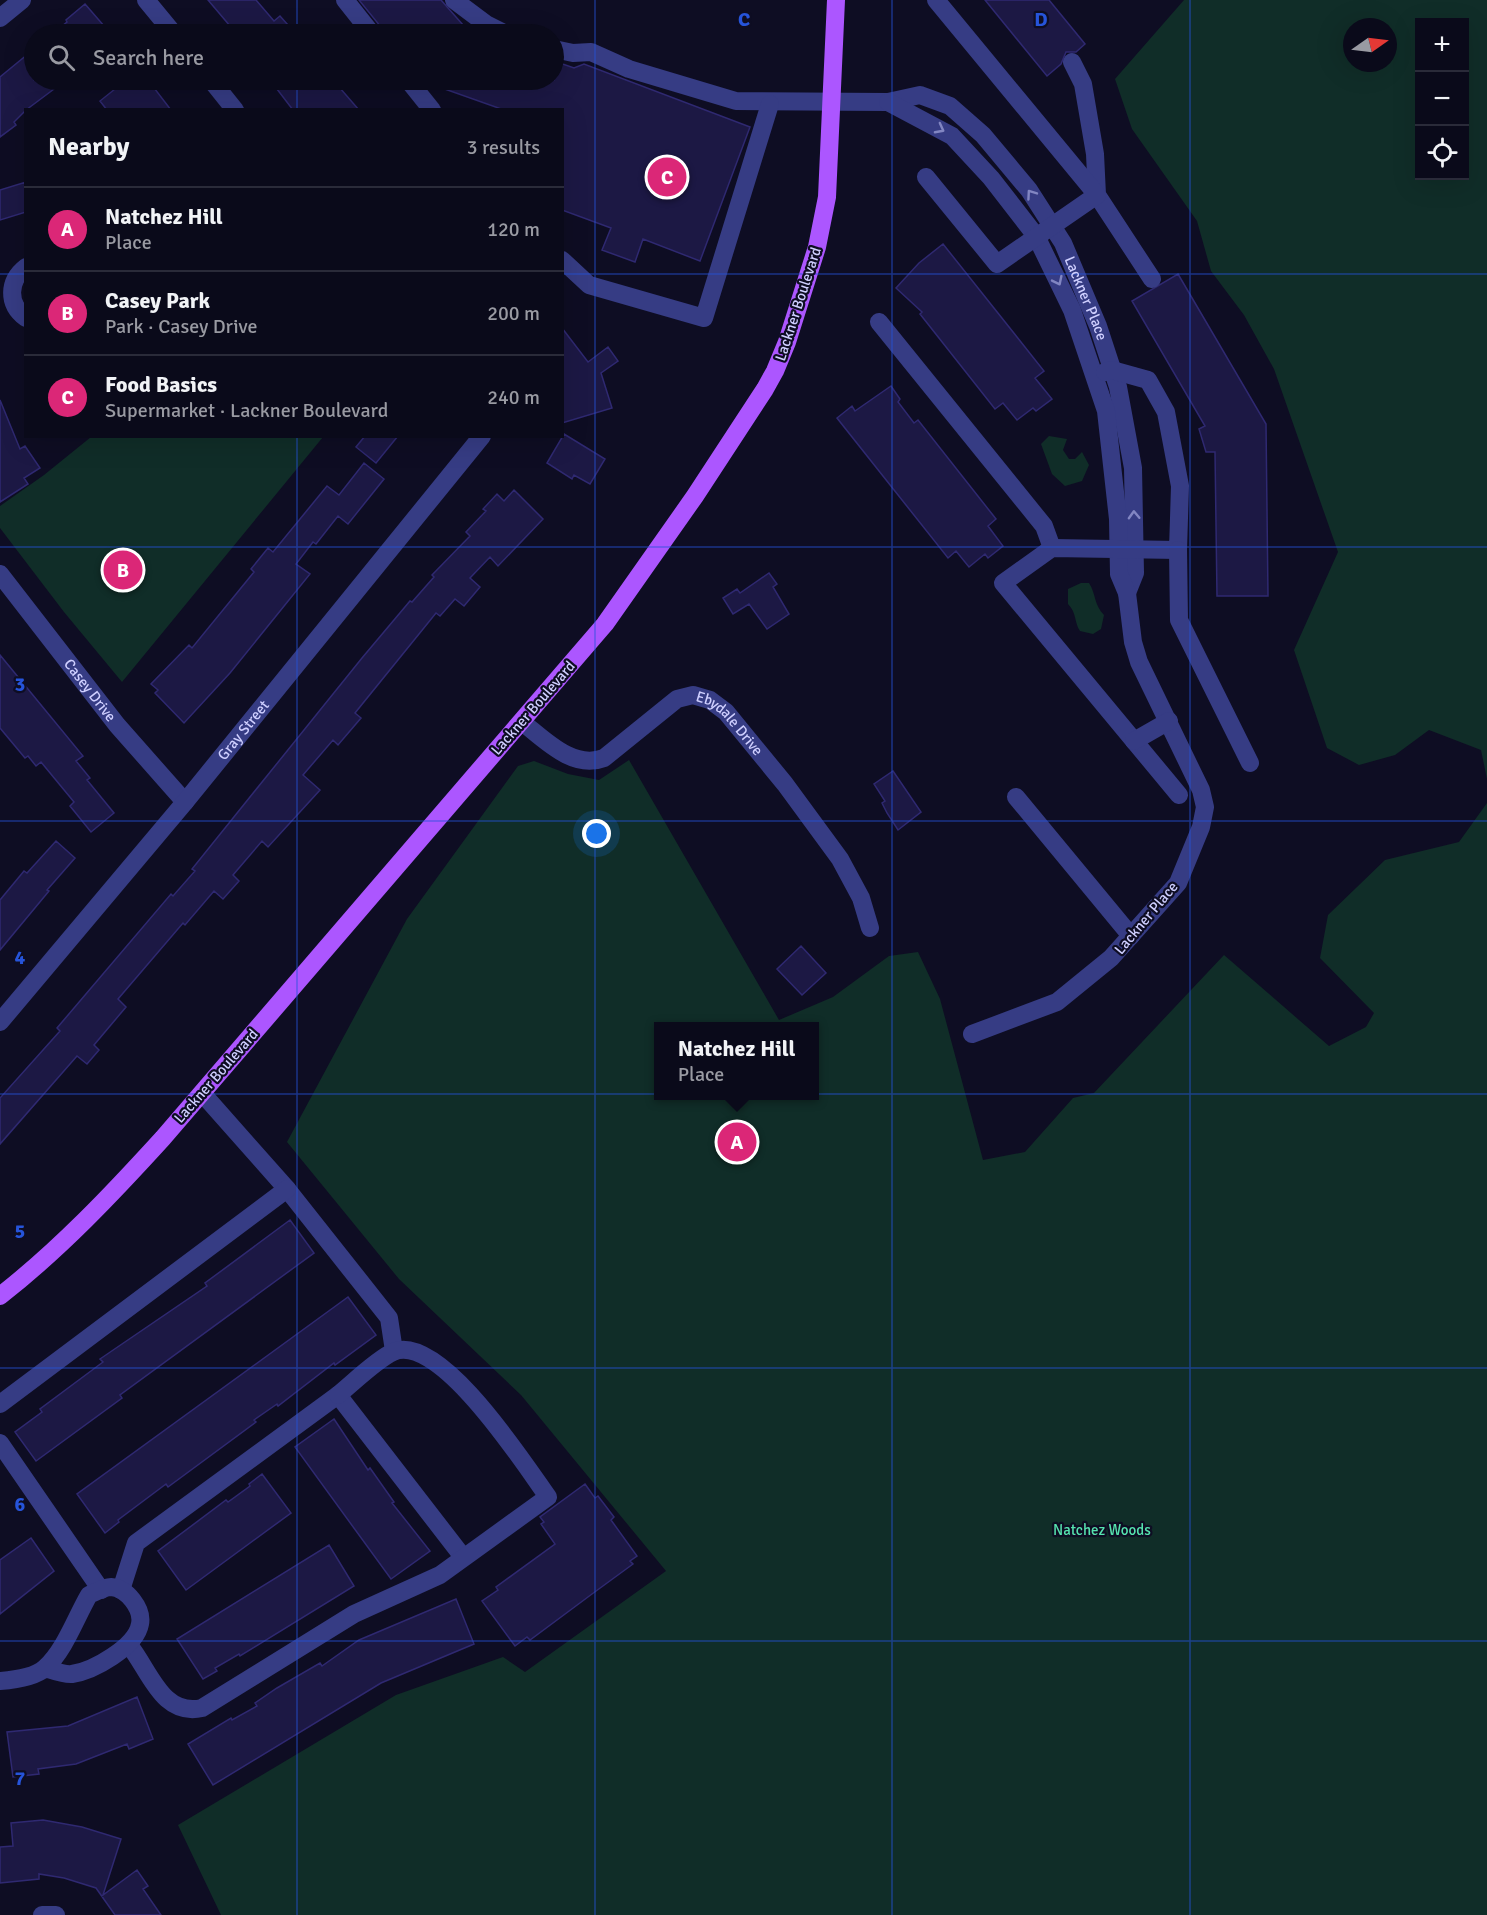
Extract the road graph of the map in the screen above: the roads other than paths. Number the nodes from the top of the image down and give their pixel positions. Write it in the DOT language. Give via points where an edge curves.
graph roads {
  1 [pos="22,0"];
  2 [pos="146,0"];
  3 [pos="345,0"];
  4 [pos="836,0"];
  5 [pos="936,0"];
  6 [pos="458,2"];
  7 [pos="0,18"];
  8 [pos="166,24"];
  9 [pos="364,24"];
  10 [pos="491,24"];
  11 [pos="564,52"];
  12 [pos="1072,62"];
  13 [pos="219,90"];
  14 [pos="416,90"];
  15 [pos="833,102"];
  16 [pos="888,102"];
  17 [pos="770,104"];
  18 [pos="234,108"];
  19 [pos="430,108"];
  20 [pos="926,177"];
  21 [pos="1097,195"];
  22 [pos="1053,227"];
  23 [pos="1036,236"];
  24 [pos="564,262"];
  25 [pos="24,269"];
  26 [pos="1152,279"];
  27 [pos="7,306"];
  28 [pos="24,317"];
  29 [pos="879,322"];
  30 [pos="1112,370"];
  31 [pos="1094,375"];
  32 [pos="480,438"];
  33 [pos="1052,548"];
  34 [pos="1127,548"];
  35 [pos="1178,550"];
  36 [pos="0,574"];
  37 [pos="522,722"];
  38 [pos="1169,722"];
  39 [pos="1134,741"];
  40 [pos="1250,763"];
  41 [pos="1179,795"];
  42 [pos="1016,797"];
  43 [pos="185,802"];
  44 [pos="870,928"];
  45 [pos="1131,936"];
  46 [pos="0,1022"];
  47 [pos="972,1034"];
  48 [pos="202,1093"];
  49 [pos="287,1189"];
  50 [pos="0,1296"];
  51 [pos="394,1351"];
  52 [pos="338,1395"];
  53 [pos="0,1404"];
  54 [pos="0,1443"];
  55 [pos="463,1557"];
  56 [pos="101,1590"];
  57 [pos="121,1590"];
  58 [pos="129,1645"];
  59 [pos="45,1668"];
  60 [pos="0,1681"];
  61 [pos="42,1915"];
  62 [pos="56,1915"];
  1 -- 7 [label="street"];
  2 -- 8 [label="street"];
  3 -- 9 [label="street"];
  4 -- 15 [label="main road, Lackner Boulevard"];
  5 -- 21 [label="street"];
  6 -- 10 [label="street"];
  11 -- 17 [label="street, Lackner Place" via="591,52 629,69 736,101"];
  12 -- 21 [label="street" via="1083,84 1095,154"];
  13 -- 18 [label="street"];
  14 -- 19 [label="street"];
  15 -- 16 [label="street, Lackner Place"];
  15 -- 17 [label="street, Lackner Place"];
  15 -- 37 [label="main road, Lackner Boulevard" via="827,197 817,247 775,371 605,624"];
  22 -- 16 [label="street, Lackner Place, one-way" via="1029,190 983,135 950,106 920,95"];
  16 -- 23 [label="street, Lackner Place, one-way" via="952,135"];
  17 -- 24 [label="street" via="704,318 589,285"];
  20 -- 23 [label="street" via="997,264"];
  21 -- 22 [label="street"];
  21 -- 26 [label="street"];
  22 -- 23 [label="street"];
  22 -- 30 [label="street, Lackner Place" via="1098,326"];
  23 -- 31 [label="street, Lackner Place, one-way" via="1072,310"];
  25 -- 27 [label="street" via="13,282"];
  27 -- 28 [label="street"];
  29 -- 33 [label="street" via="1044,526"];
  30 -- 31 [label="street"];
  34 -- 30 [label="street, Lackner Place, one-way" via="1133,468"];
  30 -- 35 [label="street" via="1148,380 1166,412 1180,486"];
  31 -- 34 [label="street, Lackner Place" via="1106,411 1118,519"];
  32 -- 43 [label="street, Gray Street"];
  33 -- 34 [label="street"];
  33 -- 39 [label="street" via="1003,583"];
  34 -- 35 [label="street"];
  34 -- 38 [label="street, Lackner Place" via="1119,574 1127,593 1133,642"];
  35 -- 40 [label="street" via="1179,620"];
  36 -- 43 [label="street, Casey Drive" via="117,725"];
  37 -- 44 [label="street, Ebydale Drive" via="577,761 592,763 604,758 677,699 693,695 710,700 733,721 840,859 861,898"];
  37 -- 48 [label="main road, Lackner Boulevard"];
  38 -- 39 [label="street"];
  38 -- 45 [label="street, Lackner Place" via="1205,807 1178,883"];
  39 -- 41 [label="street"];
  42 -- 45 [label="street"];
  43 -- 46 [label="street, Gray Street"];
  45 -- 47 [label="street, Lackner Place" via="1111,958 1057,1002"];
  48 -- 49 [label="street"];
  48 -- 50 [label="main road, Lackner Boulevard" via="101,1206"];
  49 -- 51 [label="street" via="389,1318"];
  49 -- 53 [label="street"];
  51 -- 52 [label="street"];
  51 -- 55 [label="street" via="414,1350 431,1359 487,1410 548,1497"];
  52 -- 55 [label="street"];
  52 -- 57 [label="street" via="136,1543"];
  54 -- 56 [label="street"];
  55 -- 58 [label="street" via="440,1575 354,1614 202,1708 181,1710 168,1703"];
  56 -- 57 [label="street"];
  56 -- 59 [label="street" via="89,1595"];
  57 -- 58 [label="street" via="139,1610 141,1623"];
  58 -- 59 [label="street" via="112,1657 71,1674"];
  59 -- 60 [label="street"];
  61 -- 62 [label="street"];
}
